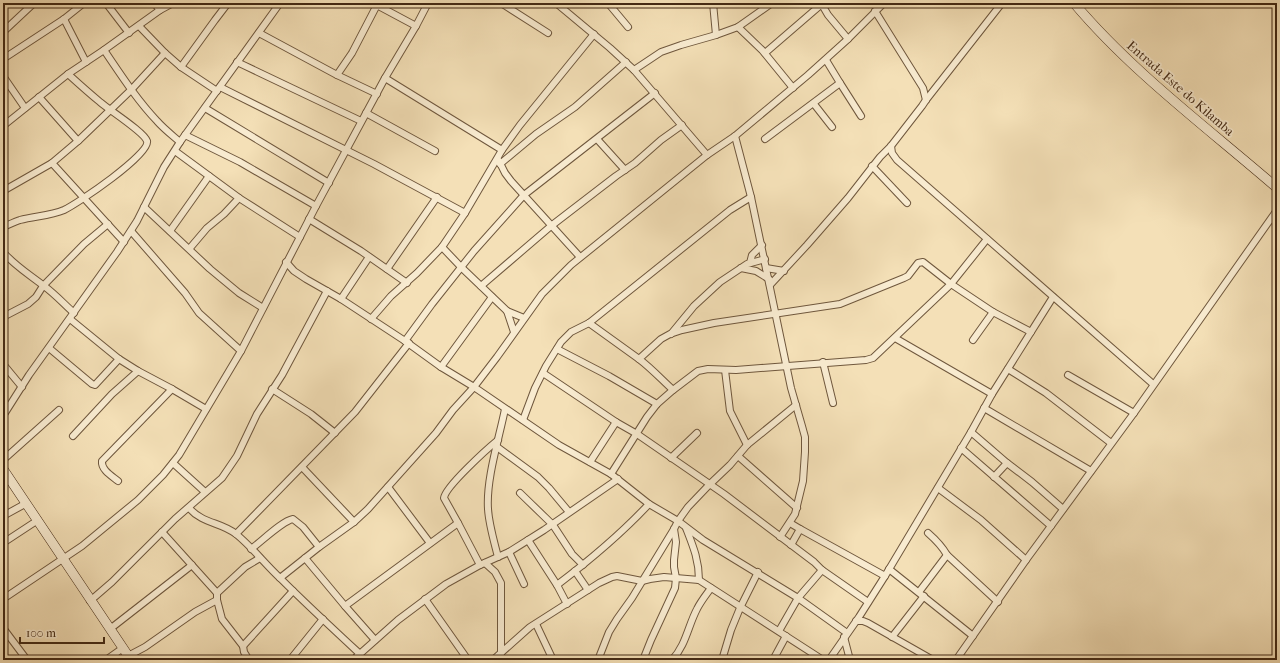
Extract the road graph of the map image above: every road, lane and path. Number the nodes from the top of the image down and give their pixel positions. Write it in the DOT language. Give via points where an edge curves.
graph roads {
  1 [pos="34,3"];
  2 [pos="84,3"];
  3 [pos="106,3"];
  4 [pos="154,3"];
  5 [pos="173,3"];
  6 [pos="228,3"];
  7 [pos="280,3"];
  8 [pos="428,3"];
  9 [pos="501,3"];
  10 [pos="556,3"];
  11 [pos="608,3"];
  12 [pos="712,3"];
  13 [pos="772,3"];
  14 [pos="884,3"];
  15 [pos="1002,3"];
  16 [pos="1074,3"];
  17 [pos="1078,3"];
  18 [pos="376,4"];
  19 [pos="822,4"];
  20 [pos="160,10"];
  21 [pos="875,11"];
  22 [pos="1082,13"];
  23 [pos="64,19"];
  24 [pos="139,26"];
  25 [pos="416,26"];
  26 [pos="628,27"];
  27 [pos="738,27"];
  28 [pos="4,30"];
  29 [pos="548,32"];
  30 [pos="129,33"];
  31 [pos="259,33"];
  32 [pos="594,34"];
  33 [pos="716,35"];
  34 [pos="848,39"];
  35 [pos="104,50"];
  36 [pos="765,53"];
  37 [pos="165,54"];
  38 [pos="3,59"];
  39 [pos="826,60"];
  40 [pos="86,62"];
  41 [pos="237,62"];
  42 [pos="626,62"];
  43 [pos="182,67"];
  44 [pos="634,70"];
  45 [pos="68,74"];
  46 [pos="337,75"];
  47 [pos="3,76"];
  48 [pos="385,78"];
  49 [pos="840,83"];
  50 [pos="793,88"];
  51 [pos="218,89"];
  52 [pos="131,90"];
  53 [pos="655,93"];
  54 [pos="376,94"];
  55 [pos="38,97"];
  56 [pos="926,100"];
  57 [pos="814,104"];
  58 [pos="25,108"];
  59 [pos="204,108"];
  60 [pos="110,110"];
  61 [pos="366,113"];
  62 [pos="862,116"];
  63 [pos="361,121"];
  64 [pos="682,125"];
  65 [pos="3,126"];
  66 [pos="832,127"];
  67 [pos="185,135"];
  68 [pos="735,136"];
  69 [pos="597,138"];
  70 [pos="766,139"];
  71 [pos="78,141"];
  72 [pos="180,142"];
  73 [pos="891,146"];
  74 [pos="346,150"];
  75 [pos="502,150"];
  76 [pos="175,151"];
  77 [pos="435,151"];
  78 [pos="707,155"];
  79 [pos="498,157"];
  80 [pos="52,163"];
  81 [pos="500,164"];
  82 [pos="872,166"];
  83 [pos="625,170"];
  84 [pos="208,176"];
  85 [pos="329,183"];
  86 [pos="1277,188"];
  87 [pos="3,191"];
  88 [pos="524,195"];
  89 [pos="437,197"];
  90 [pos="752,197"];
  91 [pos="84,198"];
  92 [pos="239,198"];
  93 [pos="907,203"];
  94 [pos="316,206"];
  95 [pos="144,207"];
  96 [pos="1277,210"];
  97 [pos="465,213"];
  98 [pos="309,219"];
  99 [pos="108,224"];
  100 [pos="551,226"];
  101 [pos="3,228"];
  102 [pos="131,231"];
  103 [pos="170,231"];
  104 [pos="300,237"];
  105 [pos="987,239"];
  106 [pos="124,242"];
  107 [pos="762,245"];
  108 [pos="442,247"];
  109 [pos="190,248"];
  110 [pos="3,252"];
  111 [pos="369,257"];
  112 [pos="580,257"];
  113 [pos="9,259"];
  114 [pos="765,259"];
  115 [pos="286,262"];
  116 [pos="3,263"];
  117 [pos="750,263"];
  118 [pos="461,267"];
  119 [pos="741,268"];
  120 [pos="766,268"];
  121 [pos="387,269"];
  122 [pos="784,271"];
  123 [pos="769,282"];
  124 [pos="406,283"];
  125 [pos="951,284"];
  126 [pos="44,286"];
  127 [pos="481,286"];
  128 [pos="327,291"];
  129 [pos="492,297"];
  130 [pos="1053,297"];
  131 [pos="341,299"];
  132 [pos="263,308"];
  133 [pos="507,311"];
  134 [pos="993,312"];
  135 [pos="74,313"];
  136 [pos="776,313"];
  137 [pos="3,317"];
  138 [pos="524,318"];
  139 [pos="70,319"];
  140 [pos="371,319"];
  141 [pos="589,323"];
  142 [pos="514,332"];
  143 [pos="1031,332"];
  144 [pos="670,334"];
  145 [pos="895,338"];
  146 [pos="972,340"];
  147 [pos="407,342"];
  148 [pos="49,348"];
  149 [pos="557,349"];
  150 [pos="241,351"];
  151 [pos="119,359"];
  152 [pos="639,359"];
  153 [pos="822,362"];
  154 [pos="3,364"];
  155 [pos="787,365"];
  156 [pos="441,367"];
  157 [pos="1008,369"];
  158 [pos="725,370"];
  159 [pos="138,371"];
  160 [pos="543,373"];
  161 [pos="1068,375"];
  162 [pos="1153,384"];
  163 [pos="22,387"];
  164 [pos="474,387"];
  165 [pos="172,389"];
  166 [pos="272,389"];
  167 [pos="673,390"];
  168 [pos="992,394"];
  169 [pos="833,403"];
  170 [pos="657,404"];
  171 [pos="796,404"];
  172 [pos="984,408"];
  173 [pos="206,409"];
  174 [pos="505,409"];
  175 [pos="59,410"];
  176 [pos="1134,413"];
  177 [pos="3,416"];
  178 [pos="523,420"];
  179 [pos="616,422"];
  180 [pos="971,432"];
  181 [pos="335,433"];
  182 [pos="697,433"];
  183 [pos="637,434"];
  184 [pos="73,436"];
  185 [pos="498,440"];
  186 [pos="1111,444"];
  187 [pos="747,446"];
  188 [pos="497,447"];
  189 [pos="961,448"];
  190 [pos="738,456"];
  191 [pos="671,458"];
  192 [pos="3,460"];
  193 [pos="590,462"];
  194 [pos="1007,462"];
  195 [pos="173,463"];
  196 [pos="302,467"];
  197 [pos="3,469"];
  198 [pos="1091,471"];
  199 [pos="611,474"];
  200 [pos="994,477"];
  201 [pos="618,479"];
  202 [pos="118,481"];
  203 [pos="709,485"];
  204 [pos="388,487"];
  205 [pos="938,488"];
  206 [pos="205,492"];
  207 [pos="520,493"];
  208 [pos="25,504"];
  209 [pos="649,504"];
  210 [pos="188,508"];
  211 [pos="796,508"];
  212 [pos="1063,509"];
  213 [pos="569,512"];
  214 [pos="3,516"];
  215 [pos="38,520"];
  216 [pos="678,521"];
  217 [pos="354,522"];
  218 [pos="458,523"];
  219 [pos="790,523"];
  220 [pos="552,525"];
  221 [pos="1051,526"];
  222 [pos="686,528"];
  223 [pos="674,529"];
  224 [pos="800,529"];
  225 [pos="162,532"];
  226 [pos="928,533"];
  227 [pos="236,534"];
  228 [pos="780,537"];
  229 [pos="528,540"];
  230 [pos="3,543"];
  231 [pos="430,543"];
  232 [pos="791,545"];
  233 [pos="319,547"];
  234 [pos="251,549"];
  235 [pos="509,552"];
  236 [pos="947,555"];
  237 [pos="498,557"];
  238 [pos="260,558"];
  239 [pos="305,558"];
  240 [pos="64,560"];
  241 [pos="1026,560"];
  242 [pos="482,564"];
  243 [pos="192,565"];
  244 [pos="583,565"];
  245 [pos="889,569"];
  246 [pos="822,570"];
  247 [pos="575,571"];
  248 [pos="758,572"];
  249 [pos="885,576"];
  250 [pos="280,578"];
  251 [pos="676,578"];
  252 [pos="699,580"];
  253 [pos="642,582"];
  254 [pos="524,584"];
  255 [pos="557,585"];
  256 [pos="711,588"];
  257 [pos="588,590"];
  258 [pos="294,591"];
  259 [pos="217,593"];
  260 [pos="922,594"];
  261 [pos="798,598"];
  262 [pos="3,599"];
  263 [pos="425,599"];
  264 [pos="217,600"];
  265 [pos="90,601"];
  266 [pos="868,602"];
  267 [pos="998,602"];
  268 [pos="567,604"];
  269 [pos="345,606"];
  270 [pos="740,608"];
  271 [pos="323,619"];
  272 [pos="856,621"];
  273 [pos="536,624"];
  274 [pos="3,628"];
  275 [pos="110,629"];
  276 [pos="778,631"];
  277 [pos="846,635"];
  278 [pos="786,636"];
  279 [pos="973,636"];
  280 [pos="892,637"];
  281 [pos="375,640"];
  282 [pos="243,646"];
  283 [pos="501,653"];
  284 [pos="360,654"];
  285 [pos="127,655"];
  286 [pos="27,660"];
  287 [pos="106,660"];
  288 [pos="249,660"];
  289 [pos="290,660"];
  290 [pos="353,660"];
  291 [pos="468,660"];
  292 [pos="493,660"];
  293 [pos="553,660"];
  294 [pos="598,660"];
  295 [pos="643,660"];
  296 [pos="672,660"];
  297 [pos="722,660"];
  298 [pos="772,660"];
  299 [pos="823,660"];
  300 [pos="829,660"];
  301 [pos="850,660"];
  302 [pos="933,660"];
  303 [pos="956,660"];
  1 -- 28 [label="street"];
  2 -- 23 [label="street"];
  3 -- 30 [label="street"];
  4 -- 20 [label="street"];
  5 -- 20 [label="street"];
  6 -- 43 [label="street"];
  7 -- 31 [label="street"];
  8 -- 25 [label="street"];
  9 -- 29 [label="street"];
  10 -- 32 [label="street"];
  11 -- 26 [label="street"];
  12 -- 33 [label="street"];
  13 -- 27 [label="street"];
  14 -- 21 [label="street"];
  15 -- 56 [label="street"];
  16 -- 22 [label="street, Entrada Este do Kilamba"];
  17 -- 22 [label="street"];
  18 -- 25 [label="street"];
  18 -- 46 [label="street" via="352,53"];
  19 -- 34 [label="street"];
  19 -- 36 [label="street"];
  20 -- 24 [label="street"];
  21 -- 34 [label="street"];
  21 -- 56 [label="street" via="923,88"];
  22 -- 86 [label="street, Entrada Este do Kilamba" via="1153,82"];
  23 -- 38 [label="street"];
  23 -- 40 [label="street"];
  24 -- 30 [label="street"];
  24 -- 37 [label="street"];
  25 -- 48 [label="street"];
  27 -- 33 [label="street"];
  27 -- 36 [label="street"];
  30 -- 35 [label="street"];
  31 -- 41 [label="street"];
  31 -- 46 [label="street"];
  32 -- 42 [label="street"];
  32 -- 75 [label="street"];
  33 -- 44 [label="street" via="661,52"];
  34 -- 39 [label="street"];
  35 -- 40 [label="street"];
  35 -- 52 [label="street"];
  36 -- 50 [label="street"];
  37 -- 43 [label="street"];
  37 -- 52 [label="street"];
  39 -- 49 [label="street"];
  39 -- 50 [label="street"];
  40 -- 45 [label="street"];
  41 -- 51 [label="street"];
  41 -- 63 [label="street"];
  42 -- 44 [label="street"];
  42 -- 81 [label="street" via="575,107 536,134"];
  43 -- 51 [label="street"];
  44 -- 53 [label="street"];
  45 -- 55 [label="street"];
  45 -- 60 [label="street"];
  46 -- 54 [label="street"];
  47 -- 58 [label="street"];
  48 -- 54 [label="street"];
  48 -- 75 [label="street"];
  49 -- 57 [label="street"];
  49 -- 62 [label="street"];
  50 -- 68 [label="street"];
  51 -- 59 [label="street"];
  51 -- 74 [label="street"];
  52 -- 60 [label="street"];
  52 -- 72 [label="street" via="158,122"];
  53 -- 64 [label="street"];
  53 -- 69 [label="street"];
  54 -- 61 [label="street"];
  55 -- 58 [label="street"];
  55 -- 71 [label="street"];
  56 -- 73 [label="street"];
  57 -- 66 [label="street"];
  57 -- 70 [label="street"];
  58 -- 65 [label="street"];
  59 -- 67 [label="street"];
  59 -- 85 [label="street"];
  60 -- 71 [label="street"];
  60 -- 91 [label="street" via="140,133 147,145 141,154"];
  61 -- 63 [label="street"];
  61 -- 77 [label="street"];
  63 -- 74 [label="street"];
  64 -- 78 [label="street"];
  64 -- 83 [label="street"];
  67 -- 72 [label="street"];
  67 -- 94 [label="street" via="240,162"];
  68 -- 78 [label="street"];
  68 -- 90 [label="street"];
  69 -- 83 [label="street"];
  69 -- 88 [label="street"];
  71 -- 80 [label="street"];
  72 -- 76 [label="street"];
  73 -- 82 [label="street"];
  73 -- 105 [label="street" via="897,160"];
  74 -- 85 [label="street"];
  74 -- 89 [label="street"];
  75 -- 79 [label="street"];
  76 -- 84 [label="street"];
  76 -- 95 [label="street"];
  78 -- 112 [label="street"];
  79 -- 81 [label="street"];
  79 -- 97 [label="street"];
  80 -- 87 [label="street"];
  80 -- 91 [label="street"];
  81 -- 88 [label="street" via="507,177"];
  82 -- 93 [label="street"];
  82 -- 122 [label="street" via="848,198"];
  83 -- 100 [label="street"];
  84 -- 92 [label="street"];
  84 -- 103 [label="street"];
  85 -- 94 [label="street"];
  88 -- 100 [label="street"];
  88 -- 118 [label="street"];
  89 -- 97 [label="street"];
  89 -- 121 [label="street"];
  90 -- 107 [label="street"];
  90 -- 141 [label="street" via="730,210"];
  91 -- 99 [label="street"];
  91 -- 101 [label="street" via="57,212 20,220"];
  92 -- 104 [label="street"];
  92 -- 109 [label="street"];
  94 -- 98 [label="street"];
  95 -- 102 [label="street"];
  95 -- 103 [label="street"];
  96 -- 162 [label="street"];
  97 -- 108 [label="street"];
  98 -- 104 [label="street"];
  98 -- 111 [label="street"];
  99 -- 106 [label="street"];
  99 -- 126 [label="street" via="84,244"];
  100 -- 112 [label="street"];
  100 -- 127 [label="street"];
  102 -- 106 [label="street"];
  102 -- 150 [label="street" via="199,313"];
  103 -- 109 [label="street"];
  104 -- 115 [label="street"];
  105 -- 125 [label="street"];
  105 -- 130 [label="street"];
  106 -- 135 [label="street"];
  107 -- 114 [label="street"];
  107 -- 117 [label="street" via="752,255"];
  108 -- 118 [label="street"];
  108 -- 124 [label="street"];
  109 -- 132 [label="street" via="224,281"];
  110 -- 113 [label="street"];
  111 -- 121 [label="street"];
  111 -- 131 [label="street"];
  112 -- 138 [label="street" via="542,294"];
  113 -- 116 [label="street"];
  113 -- 126 [label="street"];
  114 -- 117 [label="street"];
  114 -- 120 [label="street"];
  115 -- 128 [label="street" via="299,274"];
  115 -- 132 [label="street"];
  117 -- 119 [label="street"];
  118 -- 127 [label="street"];
  118 -- 147 [label="street"];
  119 -- 123 [label="street" via="756,271"];
  119 -- 144 [label="street" via="720,282 694,306"];
  120 -- 122 [label="street"];
  120 -- 123 [label="street"];
  121 -- 124 [label="street"];
  122 -- 123 [label="street"];
  123 -- 136 [label="street"];
  124 -- 140 [label="street"];
  125 -- 134 [label="street"];
  125 -- 136 [label="street" via="921,262 908,276 840,304"];
  125 -- 145 [label="street"];
  126 -- 135 [label="street"];
  126 -- 137 [label="street" via="28,304"];
  127 -- 129 [label="street"];
  128 -- 131 [label="street"];
  128 -- 166 [label="street"];
  129 -- 133 [label="street"];
  129 -- 156 [label="street"];
  130 -- 143 [label="street"];
  130 -- 162 [label="street"];
  131 -- 140 [label="street"];
  132 -- 150 [label="street"];
  133 -- 138 [label="street"];
  133 -- 142 [label="street"];
  134 -- 143 [label="street"];
  134 -- 146 [label="street"];
  135 -- 139 [label="street"];
  136 -- 144 [label="street" via="714,323"];
  136 -- 155 [label="street"];
  138 -- 142 [label="street"];
  139 -- 148 [label="street"];
  139 -- 151 [label="street"];
  140 -- 147 [label="street"];
  141 -- 149 [label="street" via="566,336"];
  141 -- 152 [label="street"];
  142 -- 164 [label="street"];
  143 -- 157 [label="street"];
  144 -- 152 [label="street"];
  145 -- 153 [label="street" via="870,359"];
  145 -- 168 [label="street"];
  147 -- 156 [label="street"];
  147 -- 181 [label="street" via="356,412"];
  148 -- 151 [label="street" via="95,385"];
  148 -- 163 [label="street"];
  149 -- 160 [label="street"];
  149 -- 170 [label="street"];
  150 -- 173 [label="street"];
  151 -- 159 [label="street"];
  152 -- 167 [label="street"];
  153 -- 155 [label="street"];
  153 -- 169 [label="street"];
  154 -- 163 [label="street"];
  155 -- 158 [label="street"];
  155 -- 171 [label="street"];
  156 -- 164 [label="street"];
  157 -- 168 [label="street"];
  157 -- 186 [label="street" via="1046,393"];
  158 -- 167 [label="street" via="698,371"];
  158 -- 187 [label="street" via="730,411"];
  159 -- 165 [label="street"];
  159 -- 184 [label="street" via="112,394"];
  160 -- 178 [label="street"];
  160 -- 179 [label="street"];
  161 -- 176 [label="street"];
  162 -- 176 [label="street"];
  163 -- 177 [label="street"];
  164 -- 174 [label="street"];
  164 -- 204 [label="street"];
  165 -- 173 [label="street"];
  165 -- 202 [label="street" via="102,461 104,468"];
  166 -- 181 [label="street"];
  166 -- 206 [label="street" via="249,428 233,463 222,478"];
  167 -- 170 [label="street"];
  168 -- 172 [label="street"];
  170 -- 183 [label="street"];
  171 -- 187 [label="street"];
  171 -- 211 [label="street" via="805,452 803,481"];
  172 -- 180 [label="street"];
  172 -- 198 [label="street"];
  173 -- 195 [label="street"];
  174 -- 178 [label="street"];
  174 -- 185 [label="street"];
  175 -- 192 [label="street"];
  176 -- 186 [label="street"];
  178 -- 193 [label="street" via="559,445"];
  179 -- 183 [label="street"];
  179 -- 193 [label="street"];
  180 -- 189 [label="street"];
  180 -- 194 [label="street"];
  181 -- 196 [label="street"];
  182 -- 191 [label="street"];
  183 -- 191 [label="street"];
  183 -- 199 [label="street"];
  185 -- 188 [label="street"];
  185 -- 218 [label="street" via="444,495"];
  186 -- 198 [label="street"];
  187 -- 190 [label="street"];
  188 -- 213 [label="street" via="538,477"];
  188 -- 237 [label="street" via="489,487 488,509"];
  189 -- 200 [label="street"];
  189 -- 205 [label="street"];
  190 -- 203 [label="street"];
  190 -- 211 [label="street"];
  191 -- 203 [label="street"];
  193 -- 199 [label="street"];
  194 -- 200 [label="street"];
  194 -- 212 [label="street"];
  195 -- 206 [label="street"];
  195 -- 240 [label="street" via="138,500"];
  196 -- 217 [label="street"];
  196 -- 227 [label="street"];
  197 -- 208 [label="street"];
  198 -- 212 [label="street"];
  199 -- 201 [label="street"];
  200 -- 221 [label="street"];
  201 -- 209 [label="street"];
  201 -- 213 [label="street"];
  203 -- 216 [label="street" via="688,506"];
  203 -- 228 [label="street"];
  204 -- 217 [label="street"];
  204 -- 231 [label="street"];
  205 -- 241 [label="street" via="982,520"];
  205 -- 245 [label="street"];
  206 -- 210 [label="street"];
  207 -- 220 [label="street"];
  208 -- 214 [label="street"];
  208 -- 215 [label="street"];
  209 -- 216 [label="street"];
  209 -- 244 [label="street" via="632,523"];
  210 -- 225 [label="street"];
  210 -- 227 [label="street" via="197,516"];
  211 -- 219 [label="street"];
  212 -- 221 [label="street"];
  213 -- 220 [label="street"];
  215 -- 230 [label="street"];
  215 -- 240 [label="street"];
  216 -- 222 [label="street"];
  216 -- 223 [label="street"];
  217 -- 233 [label="street"];
  218 -- 231 [label="street"];
  218 -- 242 [label="street"];
  219 -- 224 [label="street"];
  219 -- 228 [label="street"];
  220 -- 229 [label="street"];
  220 -- 244 [label="street"];
  221 -- 241 [label="street"];
  222 -- 248 [label="street"];
  222 -- 252 [label="street" via="699,565"];
  223 -- 251 [label="street"];
  223 -- 253 [label="street"];
  224 -- 232 [label="street"];
  224 -- 249 [label="street"];
  225 -- 243 [label="street"];
  225 -- 265 [label="street"];
  226 -- 236 [label="street"];
  227 -- 234 [label="street"];
  228 -- 232 [label="street"];
  229 -- 235 [label="street"];
  229 -- 255 [label="street"];
  231 -- 269 [label="street"];
  232 -- 246 [label="street"];
  233 -- 234 [label="street" via="293,519"];
  233 -- 239 [label="street"];
  234 -- 238 [label="street"];
  235 -- 237 [label="street"];
  235 -- 254 [label="street"];
  236 -- 260 [label="street"];
  236 -- 267 [label="street"];
  237 -- 242 [label="street"];
  238 -- 250 [label="street"];
  238 -- 259 [label="street"];
  239 -- 250 [label="street"];
  239 -- 269 [label="street"];
  240 -- 262 [label="street"];
  240 -- 265 [label="street"];
  241 -- 267 [label="street"];
  242 -- 263 [label="street"];
  242 -- 283 [label="street" via="495,572 501,583"];
  243 -- 259 [label="street"];
  243 -- 275 [label="street"];
  244 -- 247 [label="street"];
  245 -- 249 [label="street"];
  245 -- 260 [label="street"];
  246 -- 261 [label="street"];
  246 -- 266 [label="street"];
  247 -- 255 [label="street"];
  247 -- 257 [label="street"];
  248 -- 261 [label="street"];
  248 -- 270 [label="street"];
  249 -- 266 [label="street"];
  250 -- 258 [label="street"];
  251 -- 252 [label="street"];
  251 -- 253 [label="street" via="664,577"];
  251 -- 295 [label="street" via="675,588"];
  252 -- 256 [label="street"];
  253 -- 257 [label="street" via="617,576 604,580"];
  253 -- 294 [label="street" via="613,626"];
  255 -- 268 [label="street"];
  256 -- 270 [label="street"];
  256 -- 296 [label="street" via="697,608 683,645"];
  257 -- 268 [label="street"];
  258 -- 271 [label="street"];
  258 -- 282 [label="street"];
  259 -- 264 [label="street"];
  260 -- 279 [label="street"];
  260 -- 280 [label="street"];
  261 -- 276 [label="street"];
  261 -- 277 [label="street"];
  263 -- 281 [label="street"];
  263 -- 291 [label="street"];
  264 -- 282 [label="street" via="222,619"];
  264 -- 285 [label="street" via="145,647"];
  265 -- 275 [label="street"];
  266 -- 272 [label="street"];
  267 -- 279 [label="street"];
  268 -- 273 [label="street"];
  269 -- 281 [label="street"];
  270 -- 276 [label="street"];
  270 -- 297 [label="street"];
  271 -- 284 [label="street"];
  271 -- 289 [label="street"];
  272 -- 277 [label="street"];
  272 -- 280 [label="street" via="863,621"];
  273 -- 283 [label="street"];
  273 -- 293 [label="street"];
  274 -- 286 [label="street"];
  275 -- 285 [label="street"];
  276 -- 278 [label="street"];
  277 -- 300 [label="street"];
  277 -- 301 [label="street"];
  278 -- 298 [label="street"];
  278 -- 299 [label="street"];
  279 -- 303 [label="street"];
  280 -- 302 [label="street"];
  281 -- 284 [label="street"];
  282 -- 288 [label="street"];
  283 -- 292 [label="street"];
  284 -- 290 [label="street"];
  285 -- 287 [label="street"];
}
